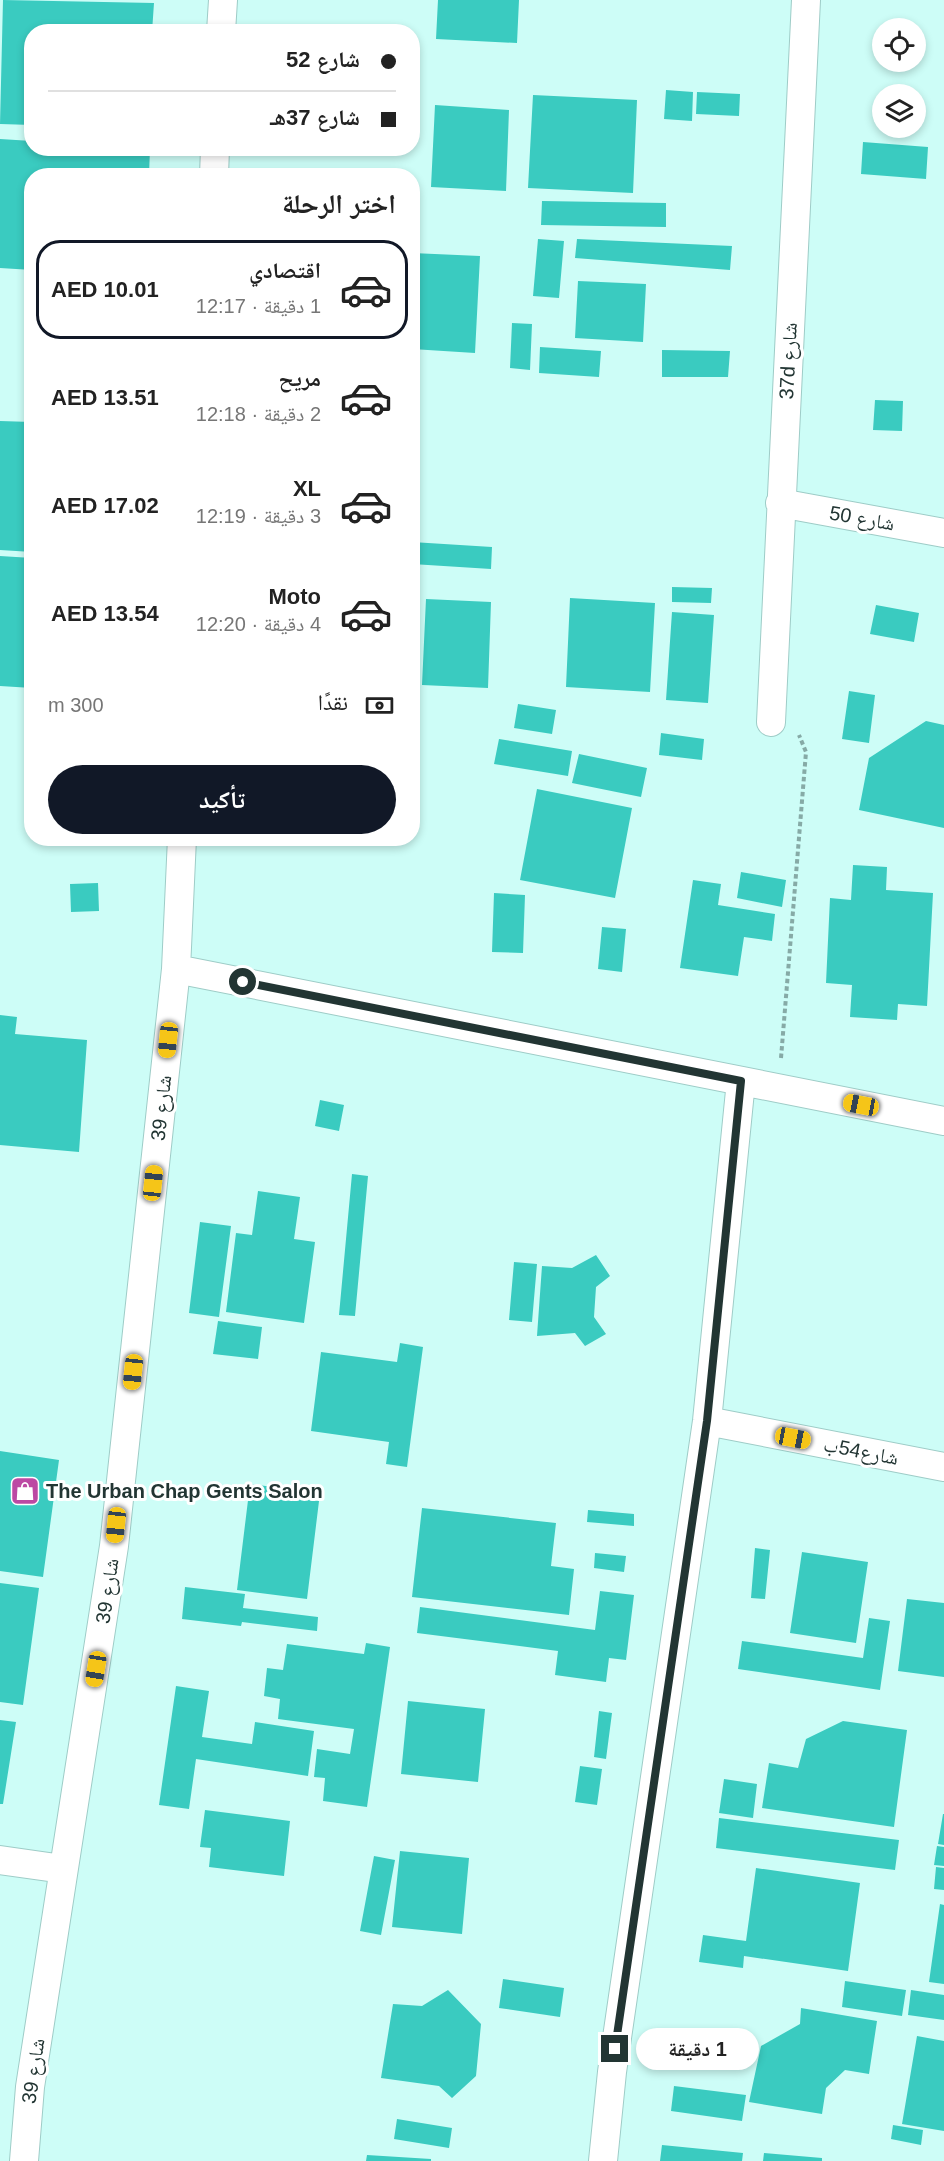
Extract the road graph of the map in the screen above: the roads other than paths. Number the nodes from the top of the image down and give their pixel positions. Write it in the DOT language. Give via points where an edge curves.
graph roads {
  1 [pos="223,0"];
  2 [pos="806,0"];
  3 [pos="222,24"];
  4 [pos="780,503"];
  5 [pos="944,533"];
  6 [pos="771,717"];
  7 [pos="182,846"];
  8 [pos="176,969"];
  9 [pos="741,1081"];
  10 [pos="944,1121"];
  11 [pos="707,1421"];
  12 [pos="944,1467"];
  13 [pos="0,1860"];
  14 [pos="63,1869"];
  15 [pos="24,2161"];
  16 [pos="603,2161"];
  1 -- 3 [label="street"];
  2 -- 4 [label="street, 37d شارع"];
  4 -- 5 [label="street, شارع 50"];
  4 -- 6 [label="street, 37d شارع"];
  7 -- 8 [label="street, شارع 39"];
  8 -- 9 [label="street"];
  8 -- 14 [label="street, شارع 39" via="114,1546"];
  9 -- 10 [label="street"];
  9 -- 11 [label="street"];
  11 -- 12 [label="street, شارع54ب"];
  11 -- 16 [label="street" via="612,2072"];
  13 -- 14 [label="street"];
  14 -- 15 [label="street, شارع 39" via="30,2087"];
}
